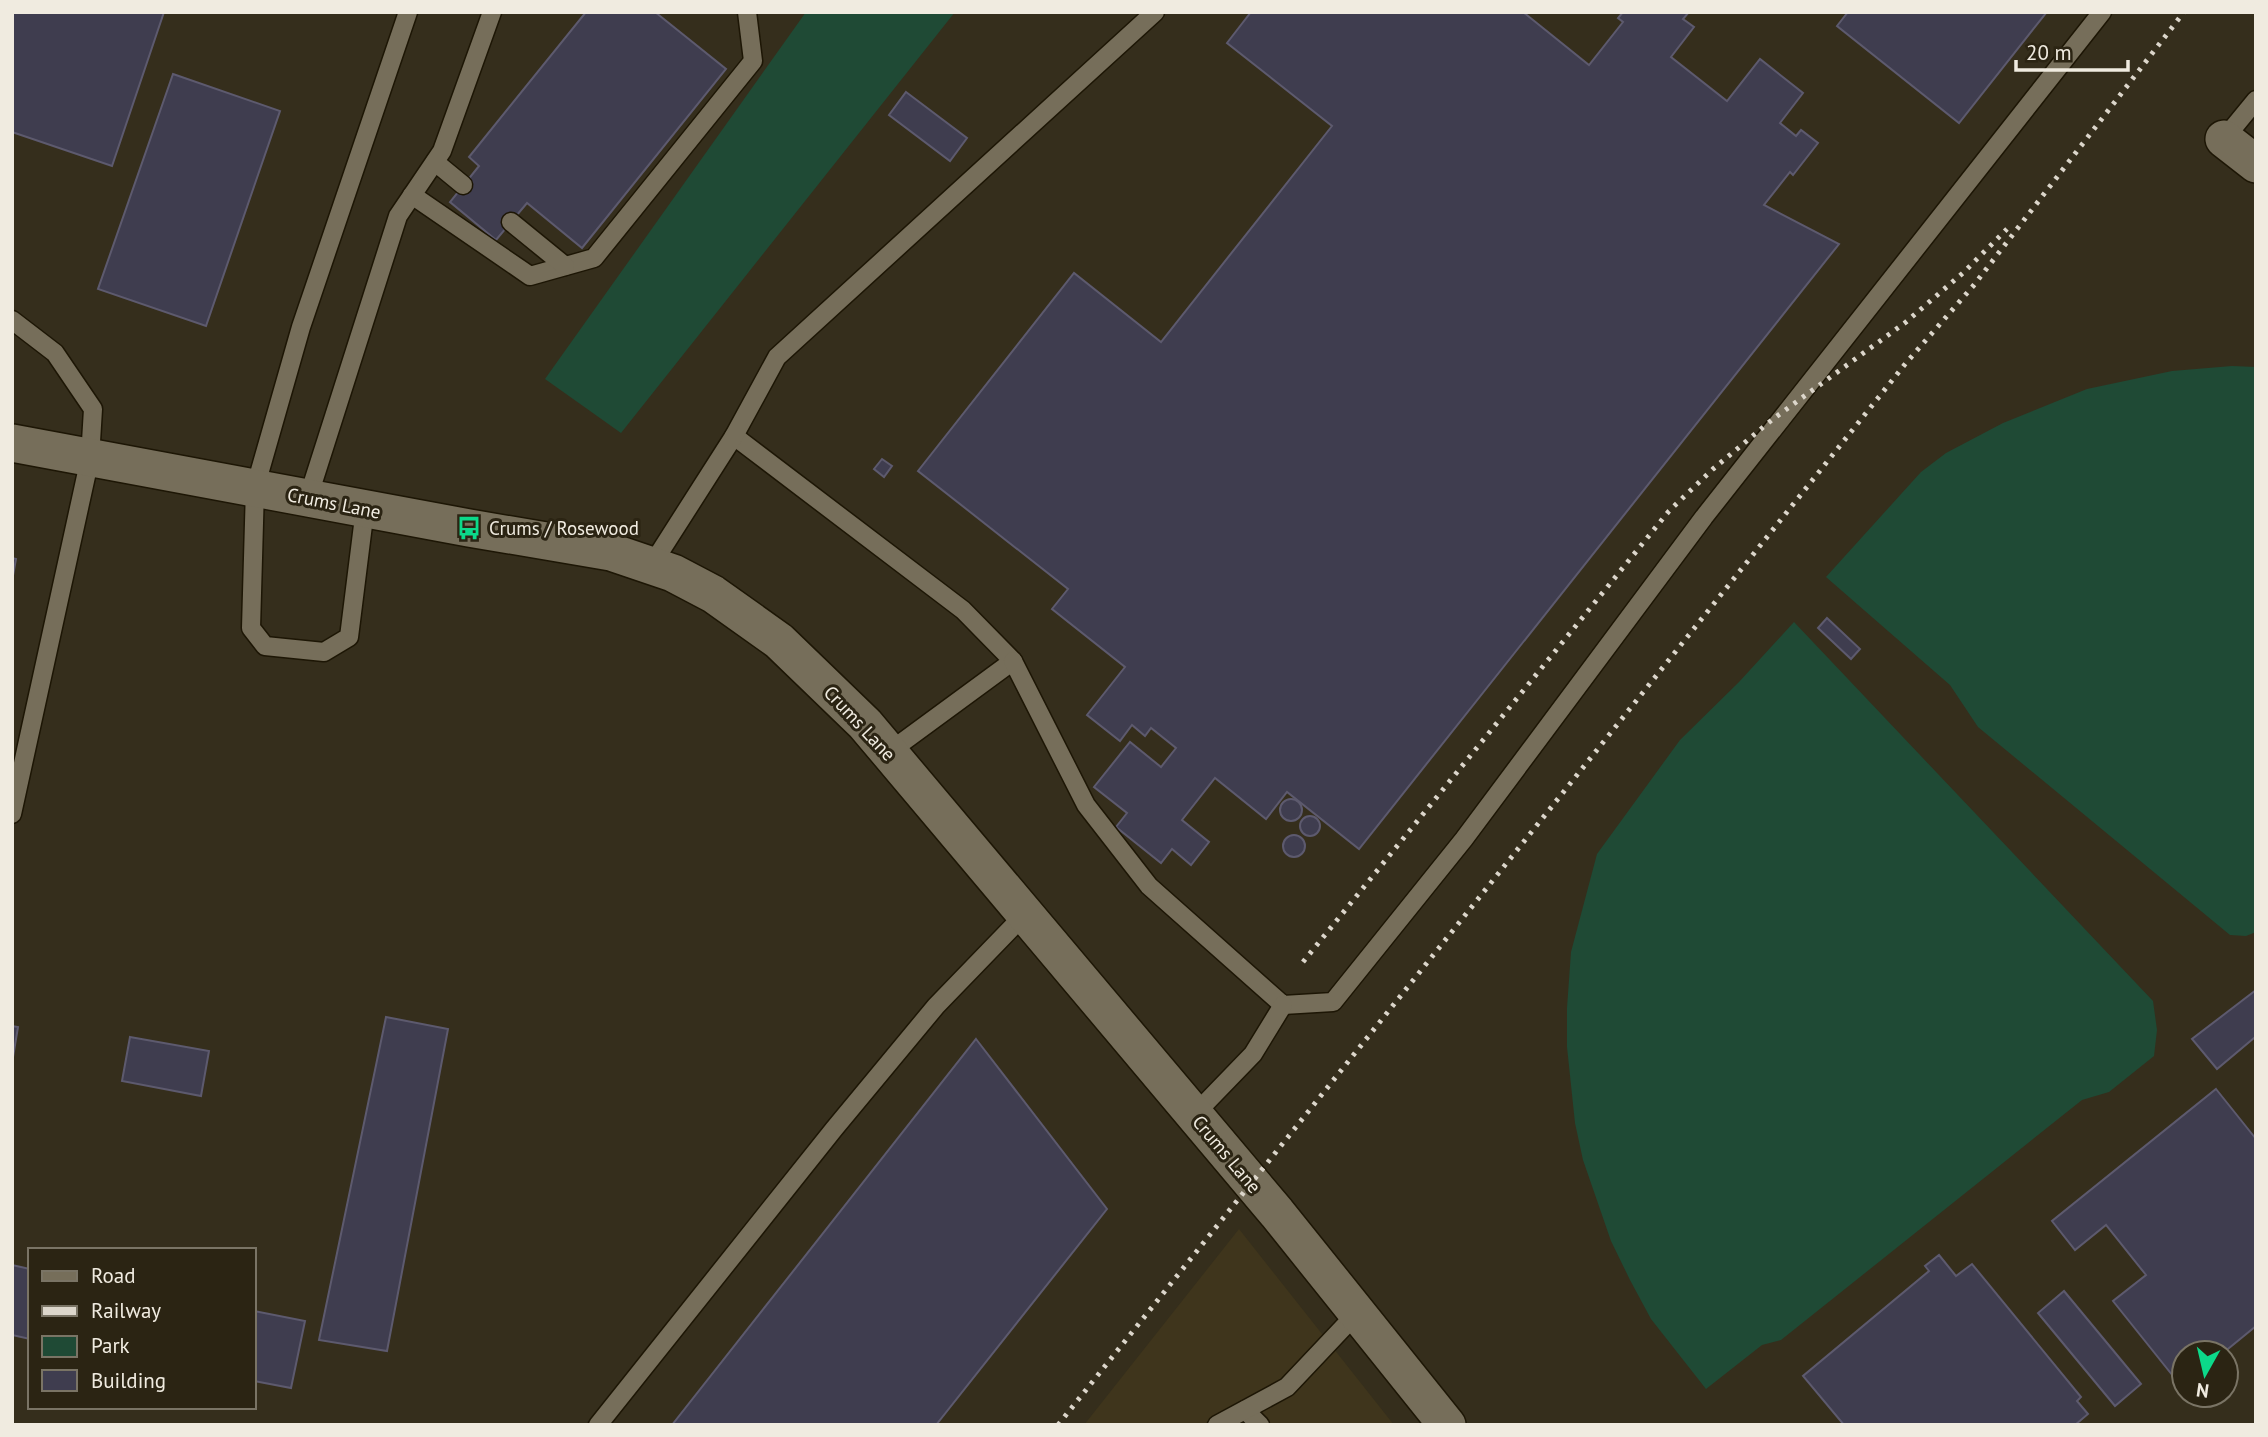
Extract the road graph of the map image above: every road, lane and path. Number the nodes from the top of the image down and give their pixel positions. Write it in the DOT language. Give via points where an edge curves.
graph roads {
  1 [pos="408,12"];
  2 [pos="492,12"];
  3 [pos="747,12"];
  4 [pos="1155,12"];
  5 [pos="2102,12"];
  6 [pos="2256,100"];
  7 [pos="2224,139"];
  8 [pos="435,162"];
  9 [pos="2256,164"];
  10 [pos="463,185"];
  11 [pos="412,195"];
  12 [pos="511,222"];
  13 [pos="565,266"];
  14 [pos="12,320"];
  15 [pos="734,436"];
  16 [pos="12,443"];
  17 [pos="90,458"];
  18 [pos="255,488"];
  19 [pos="308,498"];
  20 [pos="365,509"];
  21 [pos="651,566"];
  22 [pos="1013,661"];
  23 [pos="889,752"];
  24 [pos="12,814"];
  25 [pos="1024,915"];
  26 [pos="1283,1005"];
  27 [pos="1194,1115"];
  28 [pos="1356,1314"];
  29 [pos="1245,1410"];
  30 [pos="598,1425"];
  31 [pos="1217,1425"];
  32 [pos="1260,1425"];
  33 [pos="1447,1425"];
  1 -- 18 [label="lane" via="301,327"];
  2 -- 8 [label="lane"];
  3 -- 13 [label="lane" via="752,61 594,258"];
  4 -- 15 [label="lane" via="777,357"];
  5 -- 26 [label="lane" via="1704,517 1464,839 1333,1002"];
  6 -- 7 [label="lane"];
  7 -- 9 [label="street"];
  8 -- 10 [label="lane"];
  8 -- 11 [label="lane"];
  11 -- 13 [label="lane" via="530,276"];
  11 -- 19 [label="lane" via="398,216"];
  12 -- 13 [label="lane"];
  14 -- 17 [label="lane" via="55,353 93,409"];
  15 -- 21 [label="lane"];
  15 -- 22 [label="lane" via="963,610"];
  16 -- 17 [label="street, Crums Lane"];
  17 -- 18 [label="street, Crums Lane"];
  17 -- 24 [label="lane"];
  18 -- 19 [label="street, Crums Lane"];
  18 -- 20 [label="lane" via="251,628 265,646 324,652 349,637"];
  19 -- 20 [label="street, Crums Lane"];
  20 -- 21 [label="street, Crums Lane" via="611,552"];
  21 -- 23 [label="street, Crums Lane" via="713,594 779,641"];
  22 -- 23 [label="lane"];
  22 -- 26 [label="lane" via="1086,805 1149,886"];
  23 -- 25 [label="street, Crums Lane"];
  25 -- 27 [label="street, Crums Lane"];
  25 -- 30 [label="lane" via="936,1006"];
  26 -- 27 [label="lane" via="1253,1054"];
  27 -- 28 [label="street, Crums Lane"];
  28 -- 29 [label="lane" via="1287,1387"];
  28 -- 33 [label="street, Crums Lane"];
  29 -- 31 [label="lane"];
  29 -- 32 [label="lane"];
}
